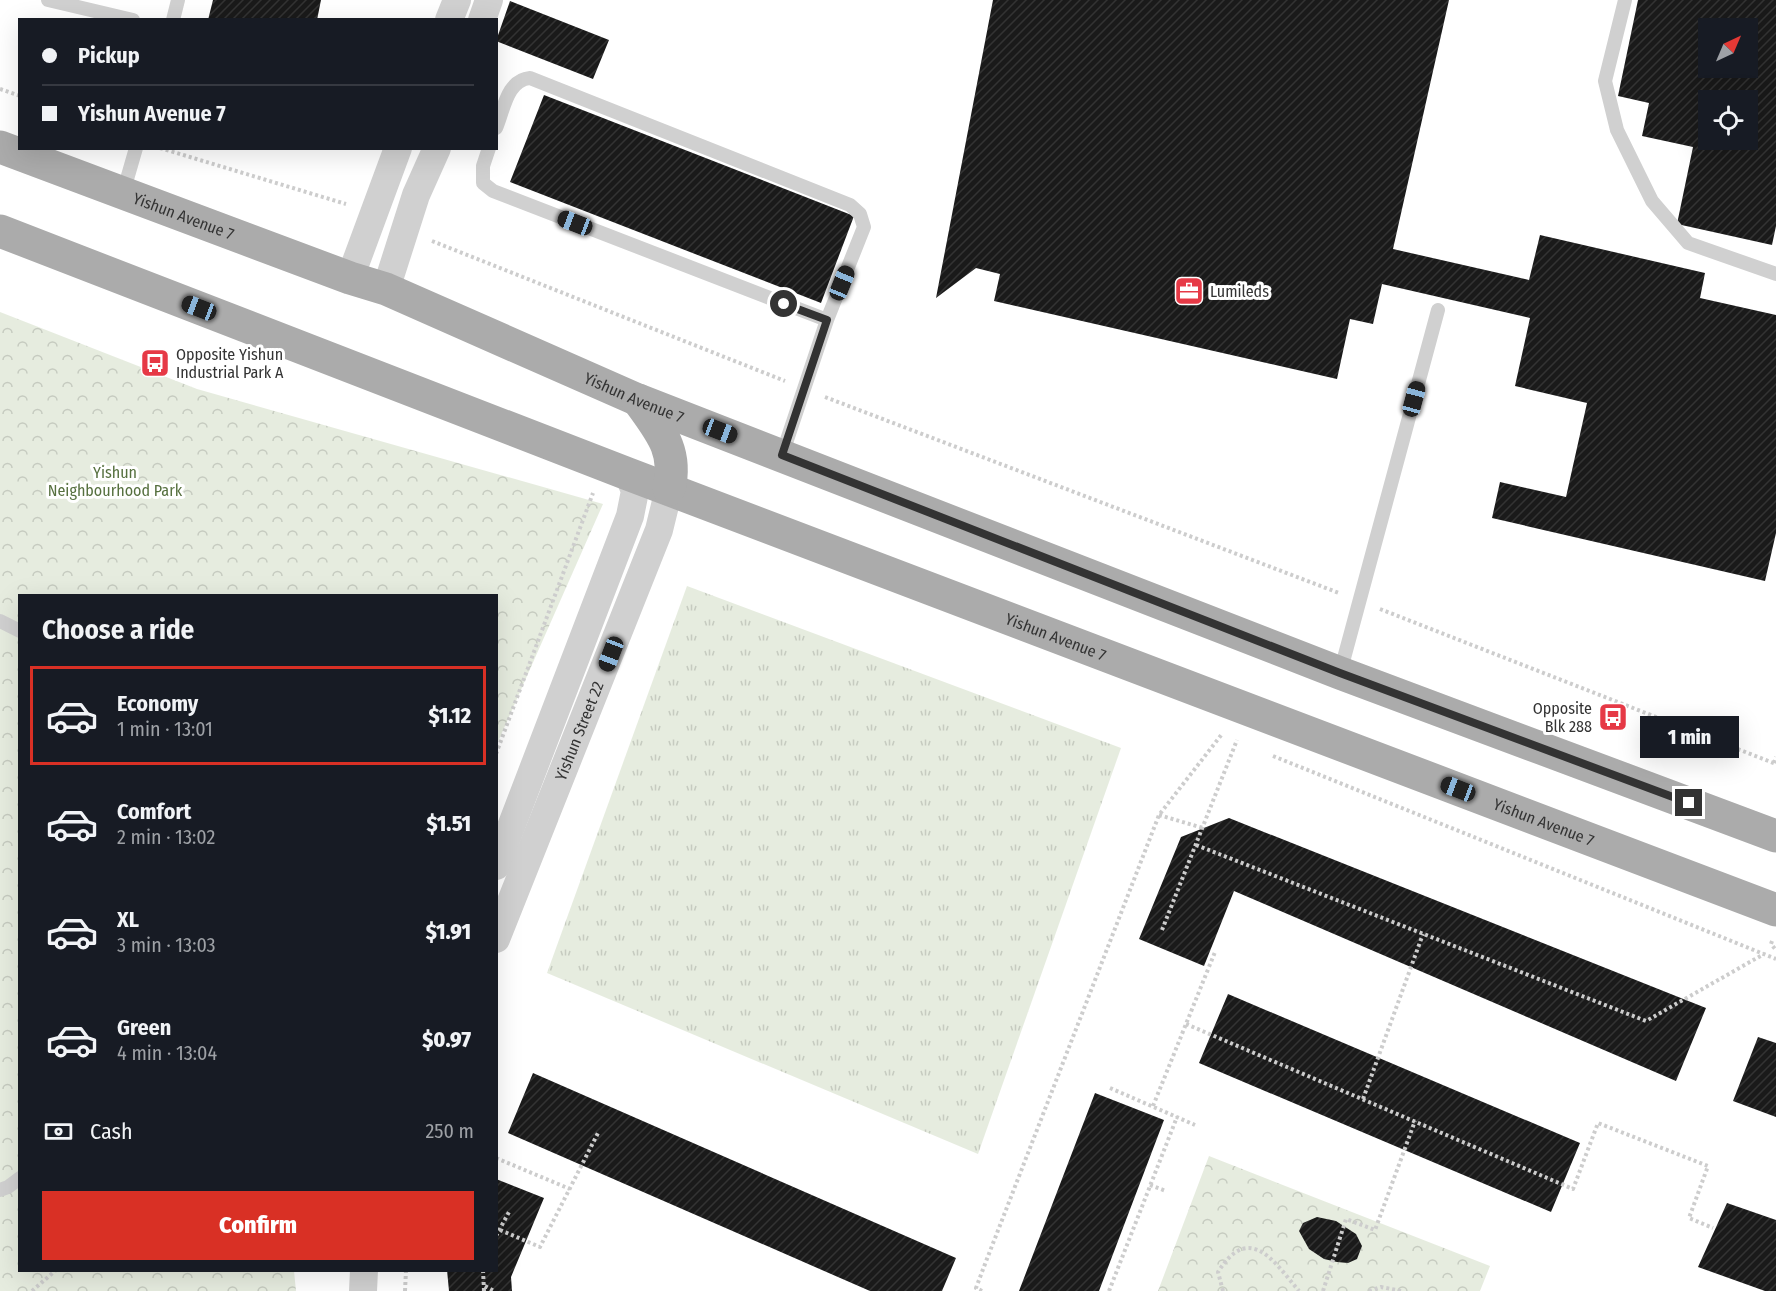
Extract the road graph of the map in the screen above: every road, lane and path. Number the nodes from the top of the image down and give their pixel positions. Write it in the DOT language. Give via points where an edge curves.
graph roads {
  1 [pos="48,0"];
  2 [pos="178,0"];
  3 [pos="457,0"];
  4 [pos="489,0"];
  5 [pos="1625,0"];
  6 [pos="124,18"];
  7 [pos="174,18"];
  8 [pos="450,18"];
  9 [pos="483,18"];
  10 [pos="0,89"];
  11 [pos="18,95"];
  12 [pos="498,123"];
  13 [pos="0,147"];
  14 [pos="135,150"];
  15 [pos="167,150"];
  16 [pos="397,150"];
  17 [pos="436,150"];
  18 [pos="488,150"];
  19 [pos="123,193"];
  20 [pos="373,212"];
  21 [pos="0,231"];
  22 [pos="407,231"];
  23 [pos="1776,274"];
  24 [pos="350,278"];
  25 [pos="386,289"];
  26 [pos="1438,310"];
  27 [pos="827,320"];
  28 [pos="804,389"];
  29 [pos="638,400"];
  30 [pos="782,455"];
  31 [pos="628,474"];
  32 [pos="595,487"];
  33 [pos="669,489"];
  34 [pos="1359,601"];
  35 [pos="0,621"];
  36 [pos="18,631"];
  37 [pos="1340,673"];
  38 [pos="1223,733"];
  39 [pos="1237,740"];
  40 [pos="498,749"];
  41 [pos="1776,757"];
  42 [pos="1775,764"];
  43 [pos="1159,815"];
  44 [pos="1203,828"];
  45 [pos="1776,836"];
  46 [pos="1196,845"];
  47 [pos="498,861"];
  48 [pos="1776,910"];
  49 [pos="1162,930"];
  50 [pos="498,934"];
  51 [pos="1423,934"];
  52 [pos="1771,944"];
  53 [pos="1776,950"];
  54 [pos="1215,952"];
  55 [pos="1764,954"];
  56 [pos="1185,1024"];
  57 [pos="1110,1088"];
  58 [pos="1363,1100"];
  59 [pos="1153,1106"];
  60 [pos="1177,1116"];
  61 [pos="1415,1121"];
  62 [pos="1195,1125"];
  63 [pos="599,1131"];
  64 [pos="498,1159"];
  65 [pos="18,1179"];
  66 [pos="1150,1185"];
  67 [pos="570,1189"];
  68 [pos="0,1190"];
  69 [pos="1166,1191"];
  70 [pos="509,1212"];
  71 [pos="1713,1228"];
  72 [pos="500,1230"];
  73 [pos="498,1233"];
  74 [pos="54,1272"];
  75 [pos="364,1272"];
  76 [pos="383,1272"];
  77 [pos="406,1272"];
  78 [pos="483,1272"];
  79 [pos="484,1288"];
  80 [pos="32,1291"];
  81 [pos="363,1291"];
  82 [pos="383,1291"];
  83 [pos="405,1291"];
  84 [pos="494,1291"];
  85 [pos="982,1291"];
  86 [pos="1109,1291"];
  87 [pos="1223,1291"];
  88 [pos="1299,1291"];
  89 [pos="1323,1291"];
  90 [pos="1369,1291"];
  91 [pos="1401,1291"];
  1 -- 6 [label="lane"];
  2 -- 7 [label="lane"];
  3 -- 8 [label="street"];
  4 -- 9 [label="street"];
  5 -- 23 [label="lane" via="1605,81 1617,130 1652,201 1688,243"];
  10 -- 11 [label="path"];
  12 -- 27 [label="lane" via="512,86 520,79 530,78 850,205 860,214 864,227"];
  13 -- 19 [label="main road, Yishun Avenue 7"];
  14 -- 19 [label="lane"];
  15 -- 20 [label="path"];
  16 -- 20 [label="street"];
  17 -- 22 [label="street" via="416,195"];
  18 -- 27 [label="lane" via="483,183 493,191"];
  19 -- 24 [label="main road, Yishun Avenue 7"];
  20 -- 24 [label="street"];
  21 -- 31 [label="main road, Yishun Avenue 7"];
  22 -- 25 [label="street"];
  22 -- 28 [label="path"];
  24 -- 25 [label="main road, Yishun Avenue 7"];
  25 -- 29 [label="main road, Yishun Avenue 7"];
  26 -- 34 [label="lane"];
  27 -- 28 [label="lane"];
  28 -- 30 [label="lane"];
  28 -- 34 [label="path"];
  29 -- 30 [label="main road, Yishun Avenue 7"];
  29 -- 33 [label="main road" via="671,451 673,472"];
  30 -- 37 [label="main road, Yishun Avenue 7"];
  31 -- 33 [label="main road, Yishun Avenue 7"];
  31 -- 47 [label="street, Yishun Street 22" via="635,491 630,516"];
  32 -- 40 [label="path"];
  33 -- 48 [label="main road, Yishun Avenue 7"];
  33 -- 50 [label="street, Yishun Street 22" via="659,530"];
  34 -- 37 [label="lane"];
  34 -- 42 [label="path"];
  35 -- 36 [label="lane"];
  37 -- 45 [label="main road, Yishun Avenue 7"];
  38 -- 43 [label="path"];
  39 -- 44 [label="path"];
  41 -- 42 [label="path"];
  43 -- 44 [label="path"];
  43 -- 85 [label="path" via="976,1288"];
  44 -- 46 [label="path"];
  46 -- 49 [label="path"];
  46 -- 51 [label="path"];
  51 -- 55 [label="path" via="1646,1021"];
  51 -- 58 [label="path"];
  52 -- 53 [label="path"];
  54 -- 56 [label="path"];
  56 -- 58 [label="path"];
  56 -- 59 [label="path"];
  57 -- 59 [label="path"];
  58 -- 61 [label="path"];
  59 -- 60 [label="path"];
  60 -- 62 [label="path"];
  60 -- 66 [label="path"];
  61 -- 71 [label="path" via="1573,1189 1598,1123 1708,1166 1689,1218"];
  61 -- 89 [label="path" via="1375,1230 1346,1220"];
  63 -- 67 [label="path"];
  64 -- 67 [label="path"];
  65 -- 68 [label="lane"];
  66 -- 69 [label="path"];
  66 -- 86 [label="path"];
  67 -- 72 [label="path" via="540,1247"];
  70 -- 72 [label="path"];
  72 -- 73 [label="path"];
  74 -- 80 [label="path"];
  75 -- 81 [label="street"];
  76 -- 82 [label="street"];
  77 -- 83 [label="path"];
  78 -- 79 [label="path"];
  79 -- 84 [label="path"];
  87 -- 88 [label="path" via="1218,1272 1225,1262 1233,1253 1254,1248 1268,1253"];
  90 -- 91 [label="path" via="1381,1287"];
}
